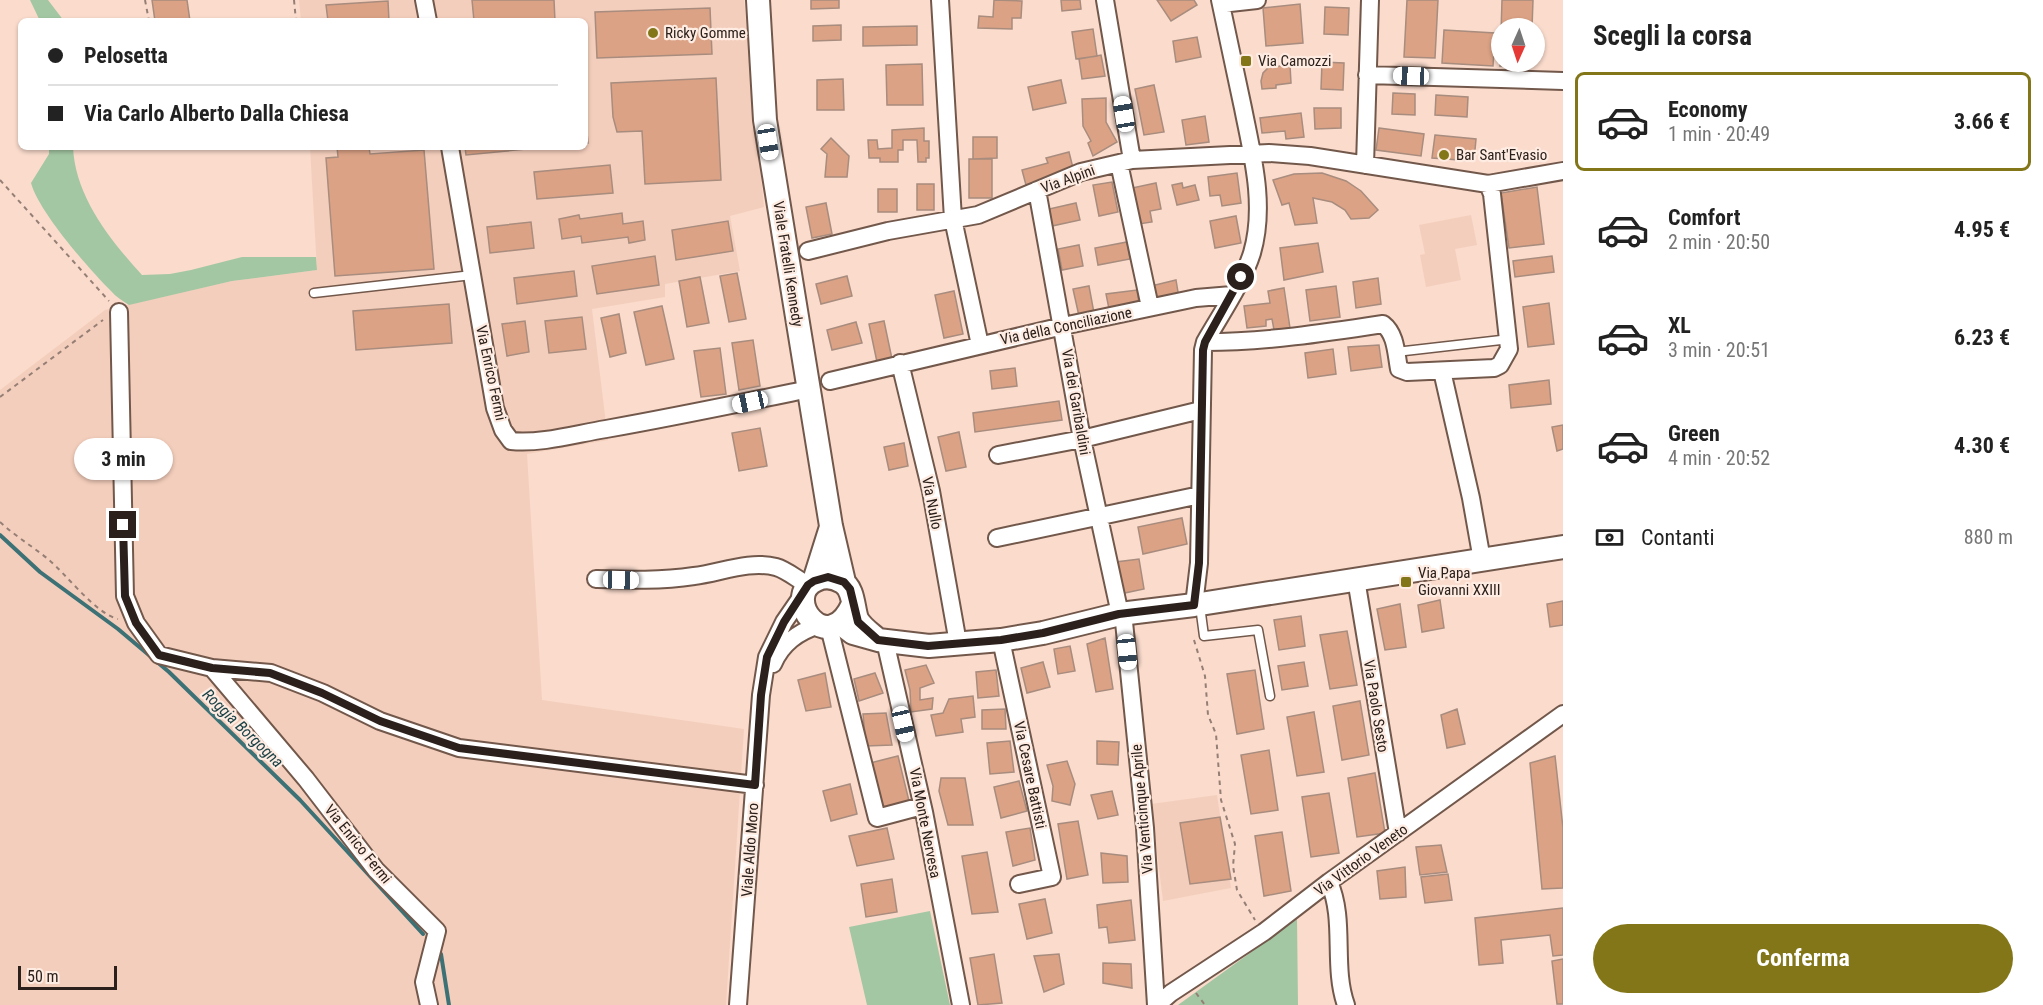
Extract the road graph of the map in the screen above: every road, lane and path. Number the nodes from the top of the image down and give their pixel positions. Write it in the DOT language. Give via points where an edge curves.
graph roads {
  1 [pos="146,0"];
  2 [pos="294,0"];
  3 [pos="424,0"];
  4 [pos="758,0"];
  5 [pos="940,0"];
  6 [pos="1105,0"];
  7 [pos="1257,0"];
  8 [pos="1370,0"];
  9 [pos="1221,2"];
  10 [pos="149,18"];
  11 [pos="296,18"];
  12 [pos="427,18"];
  13 [pos="1367,75"];
  14 [pos="1563,81"];
  15 [pos="451,150"];
  16 [pos="1253,153"];
  17 [pos="1125,162"];
  18 [pos="1365,165"];
  19 [pos="1563,171"];
  20 [pos="0,180"];
  21 [pos="1488,184"];
  22 [pos="1037,190"];
  23 [pos="953,219"];
  24 [pos="808,251"];
  25 [pos="472,275"];
  26 [pos="314,293"];
  27 [pos="1232,295"];
  28 [pos="1150,307"];
  29 [pos="119,312"];
  30 [pos="1063,326"];
  31 [pos="1504,339"];
  32 [pos="1205,342"];
  33 [pos="980,345"];
  34 [pos="1395,346"];
  35 [pos="900,363"];
  36 [pos="1442,371"];
  37 [pos="830,381"];
  38 [pos="809,389"];
  39 [pos="0,397"];
  40 [pos="1201,410"];
  41 [pos="1082,439"];
  42 [pos="998,456"];
  43 [pos="1200,495"];
  44 [pos="1098,516"];
  45 [pos="0,522"];
  46 [pos="831,526"];
  47 [pos="997,538"];
  48 [pos="1563,547"];
  49 [pos="1482,560"];
  50 [pos="596,579"];
  51 [pos="1356,579"];
  52 [pos="844,582"];
  53 [pos="809,586"];
  54 [pos="853,604"];
  55 [pos="1198,610"];
  56 [pos="1119,614"];
  57 [pos="136,623"];
  58 [pos="829,625"];
  59 [pos="1001,640"];
  60 [pos="881,641"];
  61 [pos="958,644"];
  62 [pos="212,668"];
  63 [pos="761,695"];
  64 [pos="1270,696"];
  65 [pos="1563,714"];
  66 [pos="755,785"];
  67 [pos="922,806"];
  68 [pos="1398,833"];
  69 [pos="1329,882"];
  70 [pos="1019,884"];
  71 [pos="1264,932"];
  72 [pos="1194,990"];
  73 [pos="429,1005"];
  74 [pos="738,1005"];
  75 [pos="961,1005"];
  76 [pos="1157,1005"];
  77 [pos="1205,1005"];
  78 [pos="1346,1005"];
  1 -- 10 [label="path"];
  2 -- 11 [label="path"];
  3 -- 12 [label="street"];
  4 -- 38 [label="street, Viale Fratelli Kennedy" via="765,120"];
  5 -- 23 [label="street"];
  6 -- 17 [label="street"];
  7 -- 9 [label="street"];
  8 -- 13 [label="street"];
  9 -- 16 [label="street"];
  13 -- 14 [label="street"];
  13 -- 18 [label="street"];
  15 -- 25 [label="street, Via Enrico Fermi"];
  16 -- 17 [label="street, Via Alpini"];
  16 -- 18 [label="street, Via Alpini" via="1310,156"];
  16 -- 27 [label="street" via="1257,191 1255,241"];
  17 -- 22 [label="street, Via Alpini" via="1081,172"];
  17 -- 28 [label="street"];
  18 -- 21 [label="street, Via Alpini"];
  19 -- 21 [label="street, Via Alpini"];
  20 -- 29 [label="path"];
  21 -- 31 [label="street"];
  22 -- 23 [label="street, Via Alpini" via="978,215"];
  22 -- 30 [label="street, Via dei Garibaldini"];
  23 -- 24 [label="street, Via Alpini"];
  23 -- 33 [label="street"];
  25 -- 26 [label="lane"];
  25 -- 38 [label="street, Via Enrico Fermi" via="495,408 511,441 528,442 691,414"];
  27 -- 28 [label="street, Via della Conciliazione"];
  27 -- 32 [label="street"];
  28 -- 30 [label="street, Via della Conciliazione"];
  29 -- 39 [label="path" via="80,336"];
  29 -- 57 [label="street" via="125,596"];
  30 -- 33 [label="street, Via della Conciliazione"];
  30 -- 41 [label="street, Via dei Garibaldini"];
  31 -- 34 [label="lane"];
  31 -- 36 [label="street" via="1509,349 1500,365"];
  32 -- 34 [label="street" via="1383,324"];
  32 -- 40 [label="street"];
  33 -- 35 [label="street, Via della Conciliazione"];
  34 -- 36 [label="street" via="1399,369"];
  35 -- 37 [label="street, Via della Conciliazione"];
  35 -- 61 [label="street, Via Nullo" via="931,490"];
  36 -- 49 [label="street"];
  38 -- 46 [label="street, Viale Fratelli Kennedy"];
  40 -- 41 [label="street"];
  40 -- 43 [label="street"];
  41 -- 42 [label="street"];
  41 -- 44 [label="street, Via dei Garibaldini"];
  43 -- 44 [label="street"];
  43 -- 55 [label="street"];
  44 -- 47 [label="street"];
  44 -- 56 [label="street, Via dei Garibaldini"];
  45 -- 57 [label="path" via="48,559 104,612"];
  46 -- 52 [label="street, Viale Fratelli Kennedy"];
  46 -- 53 [label="street, Viale Fratelli Kennedy"];
  48 -- 49 [label="street"];
  49 -- 51 [label="street"];
  50 -- 53 [label="street" via="654,580 763,565 778,567"];
  51 -- 55 [label="street"];
  51 -- 68 [label="street, Via Paolo Sesto"];
  52 -- 53 [label="street" via="828,577"];
  52 -- 54 [label="street"];
  53 -- 58 [label="street" via="802,603 805,612 811,621"];
  53 -- 63 [label="street, Viale Aldo Moro" via="784,622 767,657"];
  54 -- 58 [label="street" via="848,614"];
  54 -- 60 [label="street" via="858,622"];
  55 -- 56 [label="street"];
  55 -- 64 [label="lane" via="1204,636 1257,630"];
  55 -- 71 [label="path" via="1191,626 1205,676 1208,715 1216,734 1221,800 1235,844 1237,890"];
  56 -- 59 [label="street"];
  56 -- 76 [label="street, Via Venticinque Aprile" via="1124,622 1145,828"];
  57 -- 62 [label="street" via="159,655"];
  58 -- 60 [label="street"];
  58 -- 63 [label="street, Viale Aldo Moro" via="795,635 777,655"];
  58 -- 67 [label="street" via="877,818"];
  59 -- 61 [label="street"];
  59 -- 70 [label="street, Via Cesare Battisti" via="1052,877"];
  60 -- 61 [label="street" via="928,646"];
  60 -- 67 [label="street, Via Monte Nervesa"];
  62 -- 66 [label="street" via="270,673 380,721 459,748"];
  62 -- 73 [label="street, Via Enrico Fermi" via="306,779 376,870 437,932 424,982"];
  63 -- 66 [label="street, Viale Aldo Moro"];
  65 -- 68 [label="street, Via Vittorio Veneto"];
  66 -- 74 [label="street, Viale Aldo Moro"];
  67 -- 75 [label="street, Via Monte Nervesa"];
  68 -- 69 [label="street, Via Vittorio Veneto"];
  69 -- 71 [label="street, Via Vittorio Veneto"];
  69 -- 78 [label="street" via="1336,899 1341,985"];
  71 -- 76 [label="street, Via Vittorio Veneto"];
  72 -- 77 [label="path"];
}
